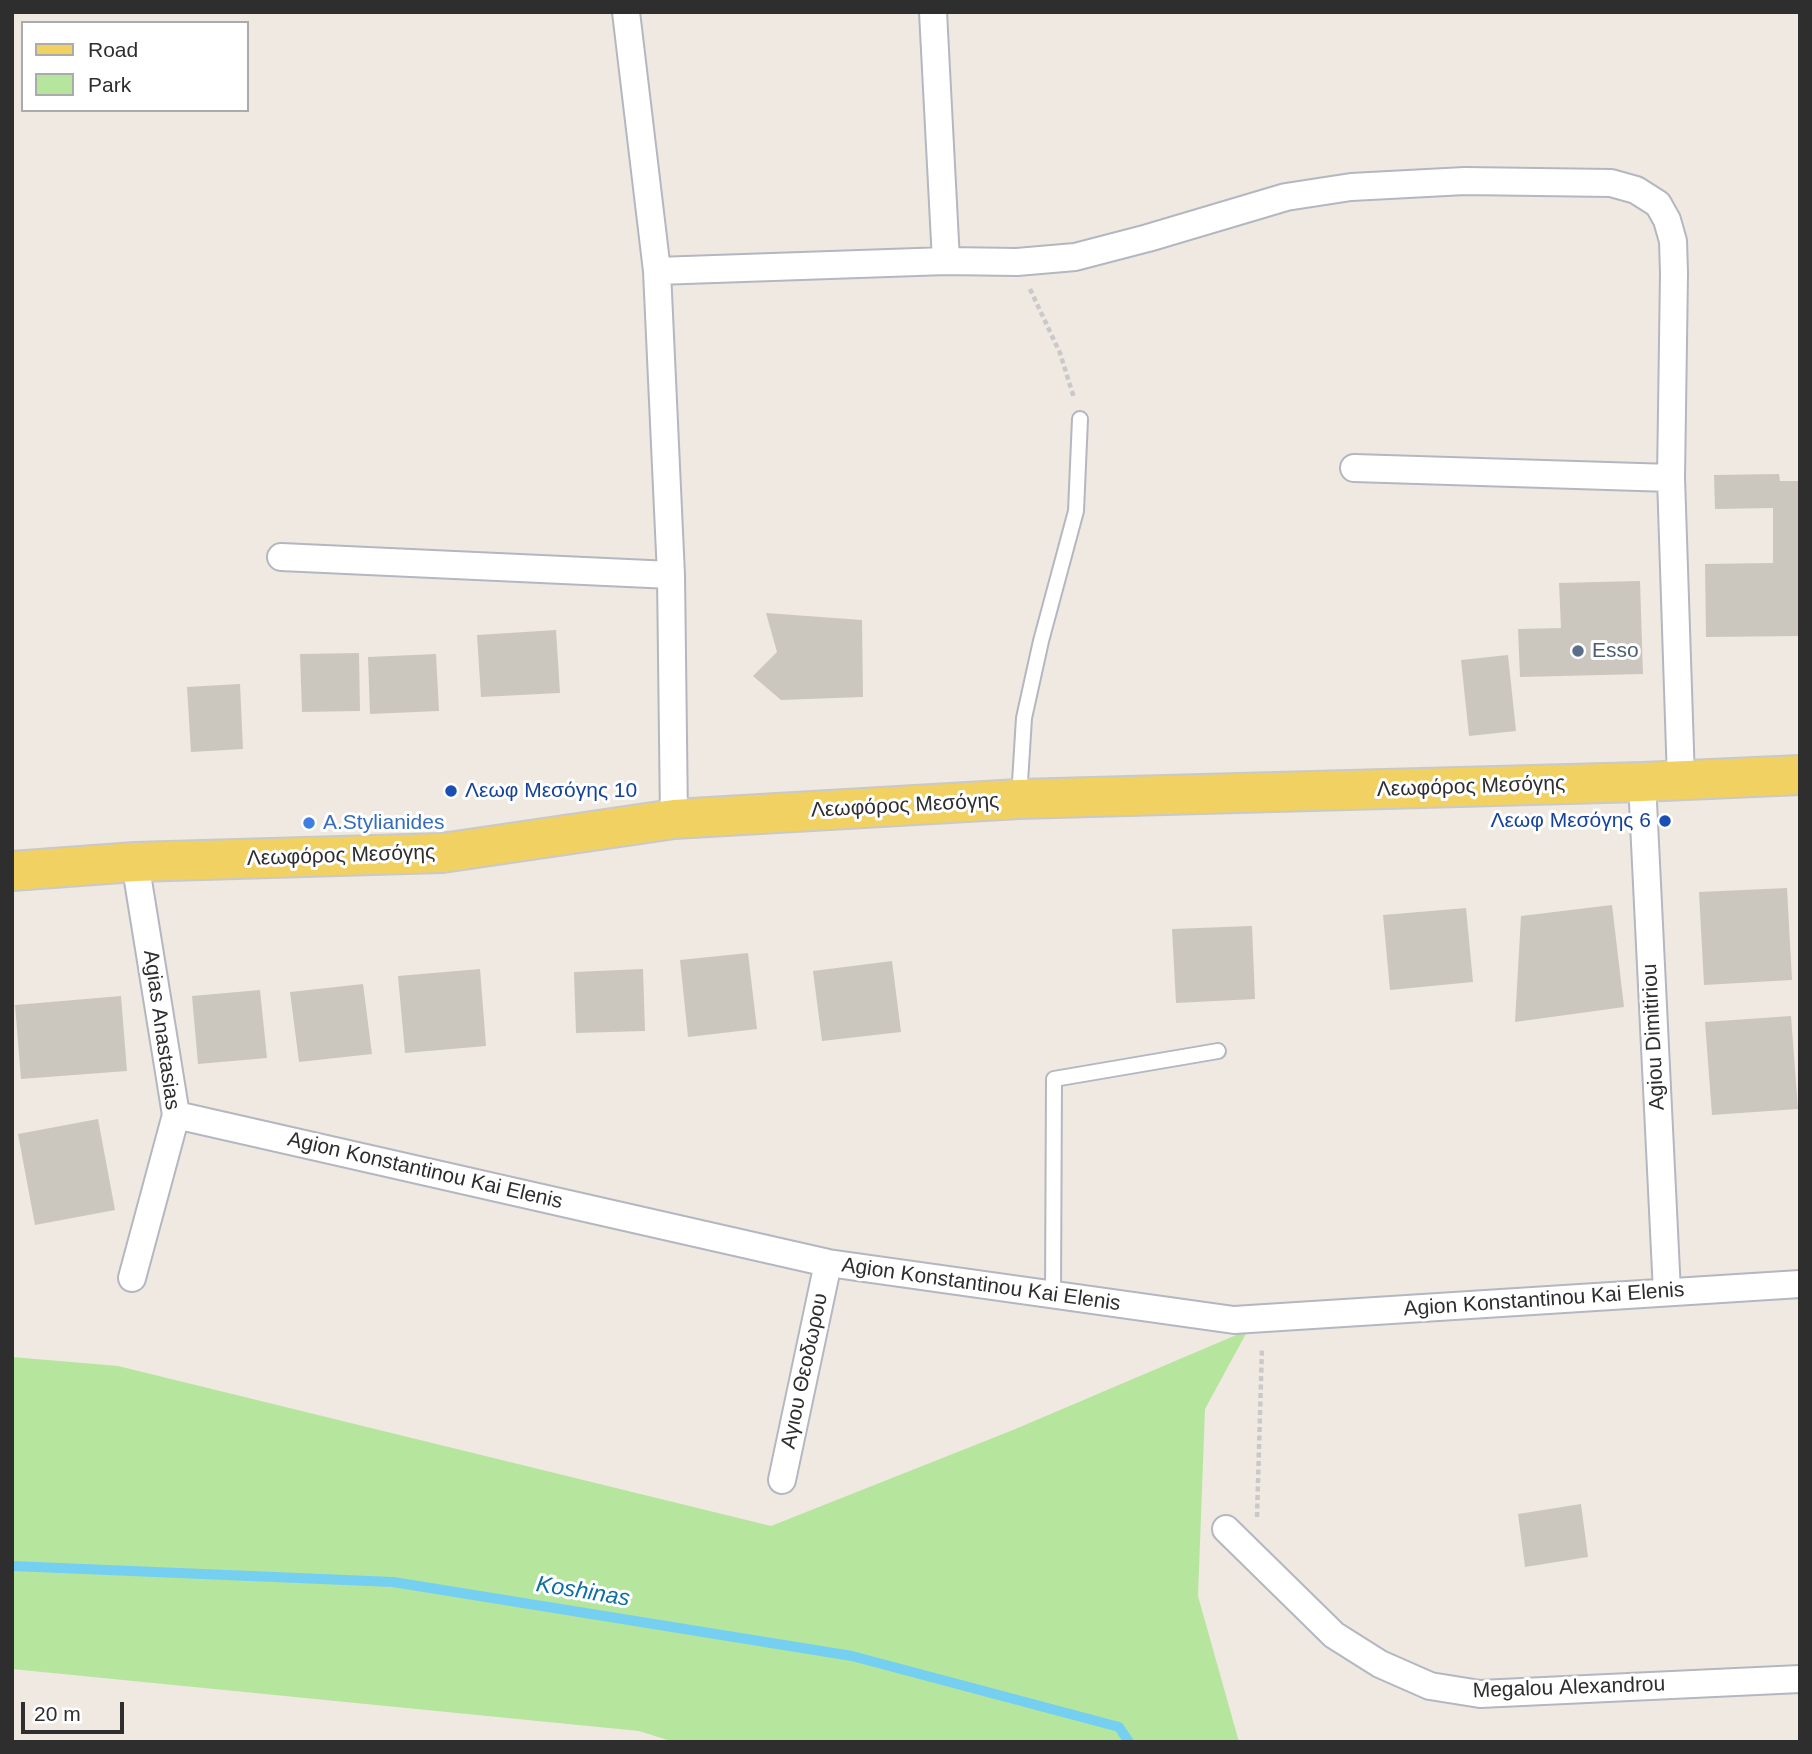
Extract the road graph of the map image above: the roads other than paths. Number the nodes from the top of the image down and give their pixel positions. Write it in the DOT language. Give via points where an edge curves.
graph roads {
  1 [pos="626,12"];
  2 [pos="933,12"];
  3 [pos="946,261"];
  4 [pos="657,271"];
  5 [pos="1080,419"];
  6 [pos="1354,468"];
  7 [pos="1671,478"];
  8 [pos="281,557"];
  9 [pos="671,575"];
  10 [pos="1800,775"];
  11 [pos="1681,780"];
  12 [pos="1642,782"];
  13 [pos="1019,799"];
  14 [pos="674,819"];
  15 [pos="135,862"];
  16 [pos="12,871"];
  17 [pos="1218,1051"];
  18 [pos="176,1115"];
  19 [pos="828,1263"];
  20 [pos="132,1278"];
  21 [pos="1800,1284"];
  22 [pos="1667,1293"];
  23 [pos="1053,1295"];
  24 [pos="782,1480"];
  25 [pos="1226,1529"];
  26 [pos="1800,1679"];
  1 -- 4 [label="street"];
  2 -- 3 [label="street"];
  3 -- 4 [label="street"];
  3 -- 7 [label="street" via="1075,257 1286,197 1351,187 1465,181 1611,183 1636,190 1658,204 1673,241"];
  4 -- 9 [label="street"];
  5 -- 13 [label="lane" via="1076,511 1024,718"];
  6 -- 7 [label="street"];
  7 -- 11 [label="street"];
  8 -- 9 [label="street"];
  9 -- 14 [label="street"];
  10 -- 11 [label="main road, Λεωφόρος Μεσόγης"];
  11 -- 12 [label="main road, Λεωφόρος Μεσόγης"];
  12 -- 13 [label="main road, Λεωφόρος Μεσόγης"];
  12 -- 22 [label="street, Agiou Dimitiriou"];
  13 -- 14 [label="main road, Λεωφόρος Μεσόγης"];
  14 -- 15 [label="main road, Λεωφόρος Μεσόγης" via="442,853"];
  15 -- 16 [label="main road, Λεωφόρος Μεσόγης"];
  15 -- 18 [label="street, Agias Anastasias"];
  17 -- 23 [label="lane" via="1054,1079"];
  18 -- 19 [label="street, Agion Konstantinou Kai Elenis"];
  18 -- 20 [label="street, Agias Anastasias"];
  19 -- 23 [label="street, Agion Konstantinou Kai Elenis"];
  19 -- 24 [label="street, Αγιου Θεοδωρου"];
  21 -- 22 [label="street, Agion Konstantinou Kai Elenis"];
  22 -- 23 [label="street, Agion Konstantinou Kai Elenis" via="1234,1320"];
  25 -- 26 [label="street, Megalou Alexandrou" via="1334,1635 1380,1664 1430,1686 1480,1694"];
}
